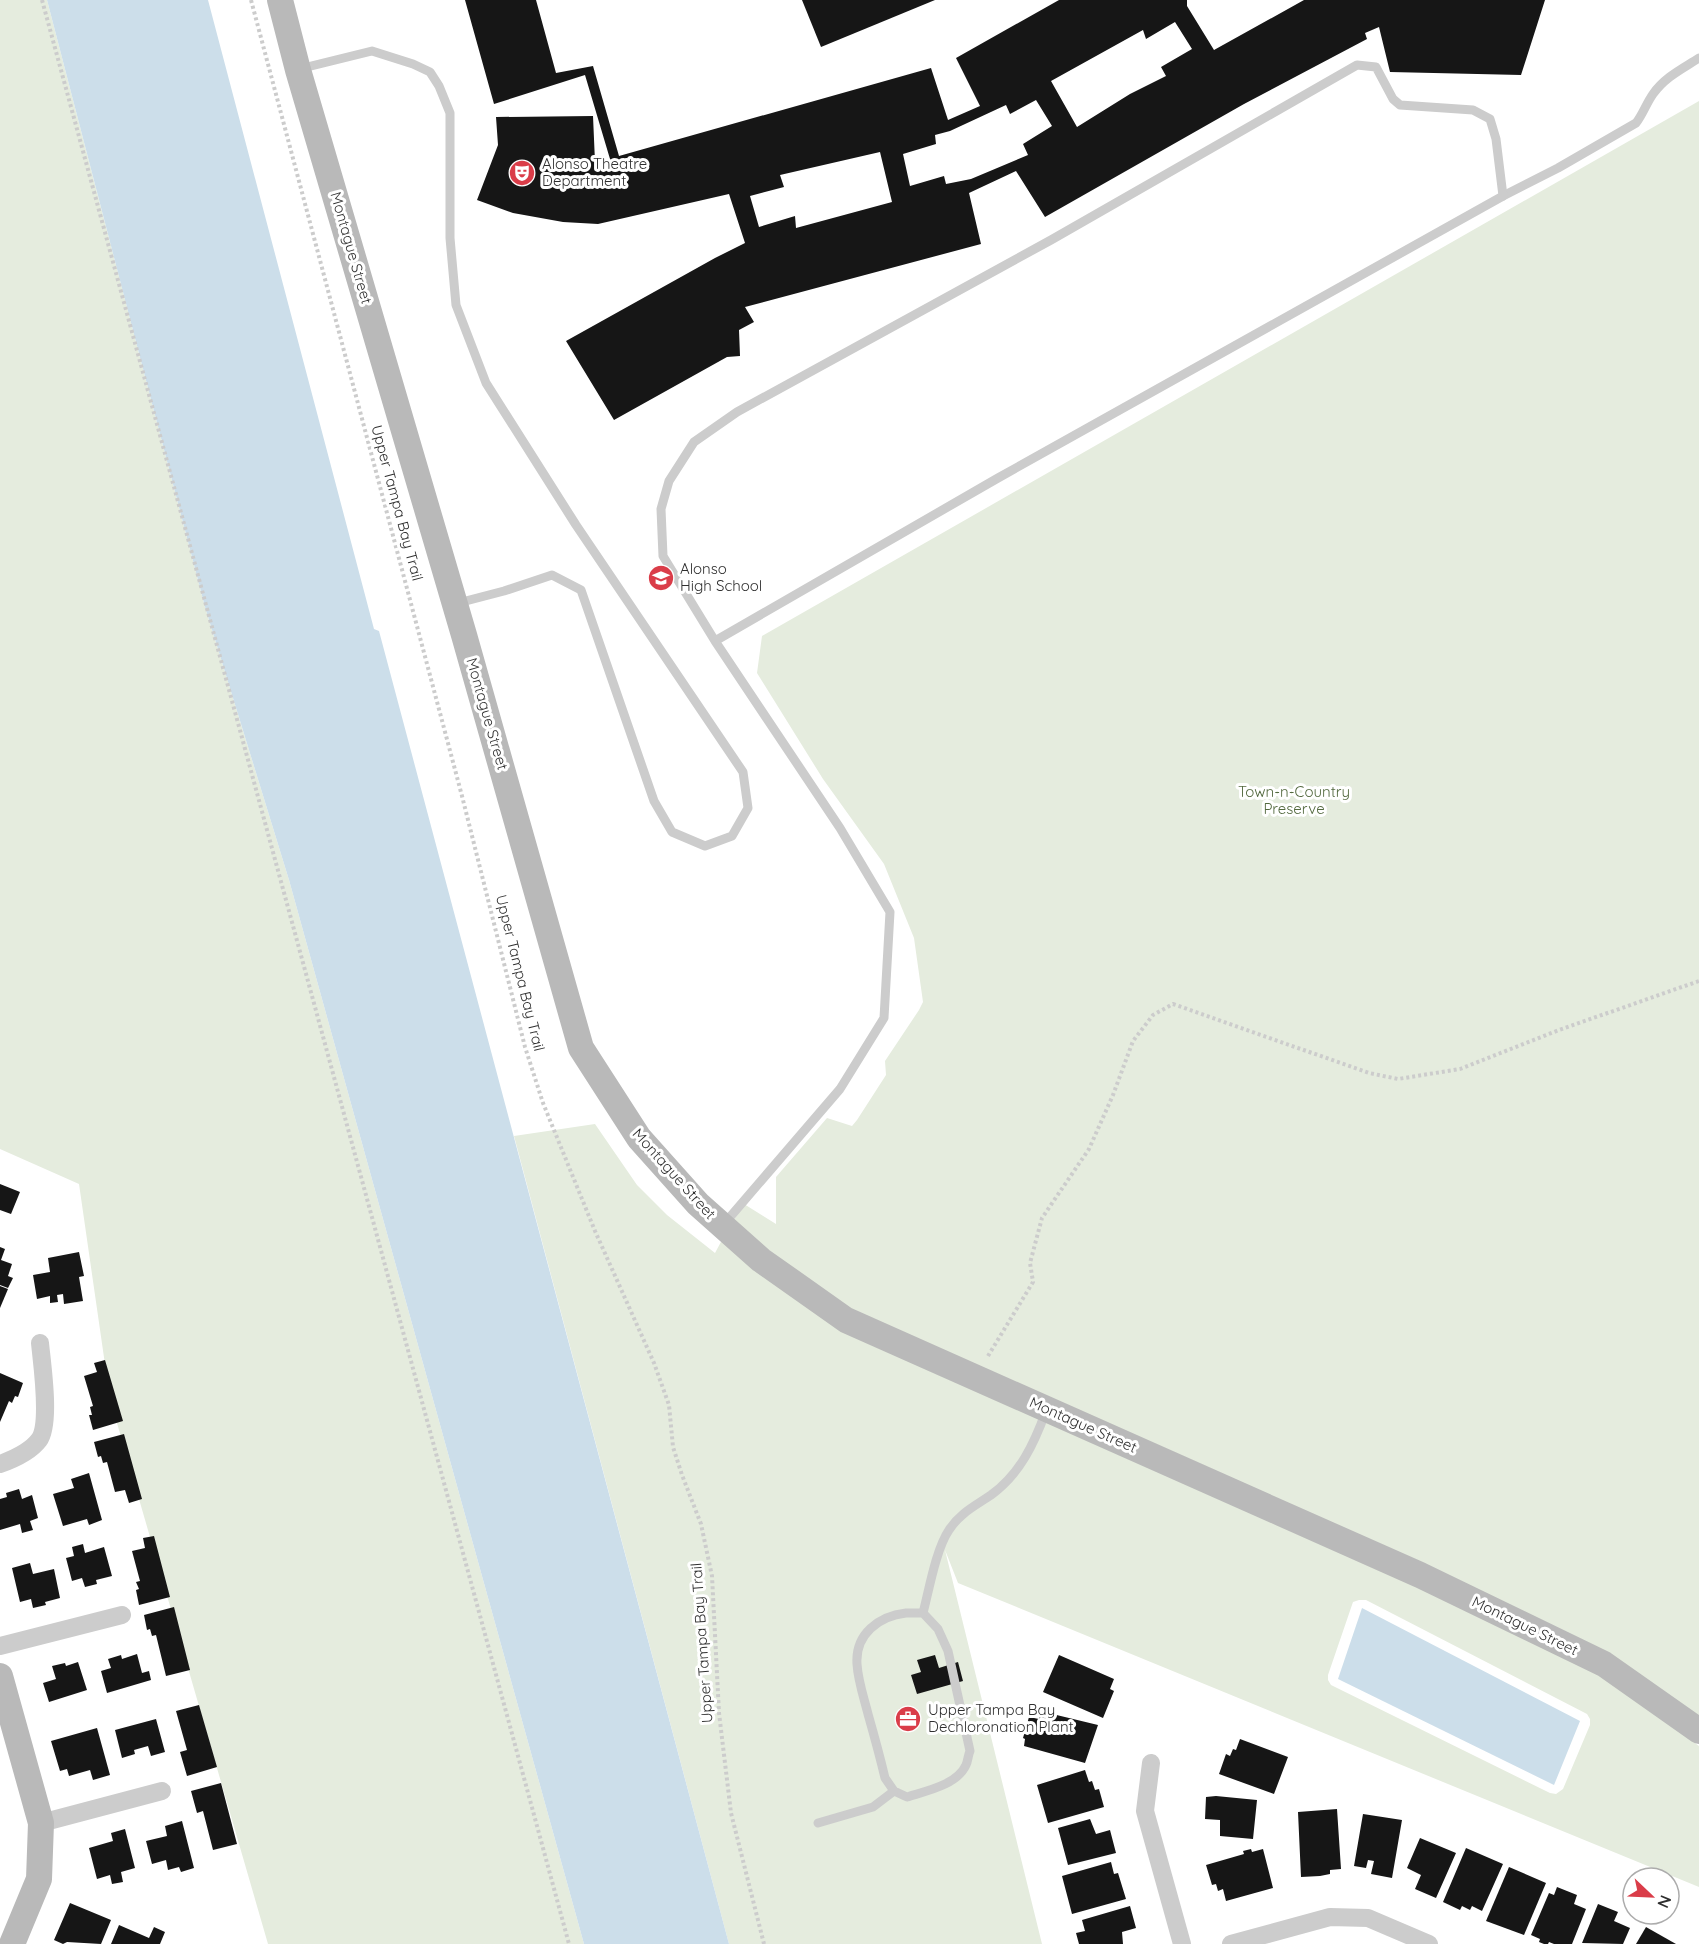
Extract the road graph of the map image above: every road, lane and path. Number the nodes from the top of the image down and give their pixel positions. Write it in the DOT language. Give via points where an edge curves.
graph roads {
  1 [pos="42,0"];
  2 [pos="251,0"];
  3 [pos="280,0"];
  4 [pos="1699,58"];
  5 [pos="298,70"];
  6 [pos="1503,196"];
  7 [pos="455,604"];
  8 [pos="715,641"];
  9 [pos="1699,981"];
  10 [pos="722,1226"];
  11 [pos="40,1343"];
  12 [pos="988,1356"];
  13 [pos="1047,1409"];
  14 [pos="0,1464"];
  15 [pos="923,1613"];
  16 [pos="122,1615"];
  17 [pos="0,1646"];
  18 [pos="0,1676"];
  19 [pos="1699,1731"];
  20 [pos="1151,1763"];
  21 [pos="162,1791"];
  22 [pos="894,1791"];
  23 [pos="41,1823"];
  24 [pos="818,1823"];
  25 [pos="12,1944"];
  26 [pos="569,1944"];
  27 [pos="764,1944"];
  28 [pos="1182,1944"];
  29 [pos="1231,1944"];
  30 [pos="1430,1944"];
  1 -- 26 [label="path"];
  2 -- 27 [label="path, Upper Tampa Bay Trail" via="525,1047 556,1135 654,1363 669,1405 673,1447 701,1524 712,1576 719,1713 731,1813"];
  3 -- 5 [label="street, Montague Street"];
  4 -- 6 [label="lane" via="1668,77 1636,123"];
  5 -- 7 [label="street, Montague Street"];
  5 -- 7 [label="lane" via="372,51 430,72 439,86 450,113 450,238 456,305 486,383 742,772 748,808 732,836 705,846 672,832 654,801 581,590 552,575"];
  6 -- 8 [label="lane" via="990,482"];
  6 -- 8 [label="lane" via="1490,119 1473,110 1400,105 1376,67 1357,64 1052,240 737,412 694,442 669,480 661,509 663,556"];
  7 -- 10 [label="street, Montague Street" via="581,1048 639,1138"];
  8 -- 10 [label="lane" via="840,828 890,912 884,1018 840,1089"];
  9 -- 12 [label="path" via="1460,1069 1398,1078 1369,1073 1173,1004 1153,1015 1132,1041 1089,1149 1042,1218 1030,1263 1033,1282"];
  10 -- 13 [label="street, Montague Street" via="761,1260 846,1320"];
  11 -- 14 [label="street" via="46,1408 40,1439 19,1457"];
  13 -- 15 [label="lane" via="1024,1461 992,1494 962,1513 947,1532"];
  13 -- 19 [label="street, Montague Street" via="1420,1575 1604,1664"];
  15 -- 22 [label="lane" via="891,1615 879,1620 866,1632 856,1662 885,1778"];
  15 -- 22 [label="lane" via="938,1629 948,1651 970,1751 966,1767 954,1779 907,1797"];
  16 -- 17 [label="street"];
  18 -- 23 [label="street"];
  20 -- 28 [label="street" via="1145,1811"];
  21 -- 23 [label="street"];
  22 -- 24 [label="lane" via="873,1807"];
  23 -- 25 [label="street" via="39,1879"];
  29 -- 30 [label="street" via="1330,1917 1368,1918"];
}
